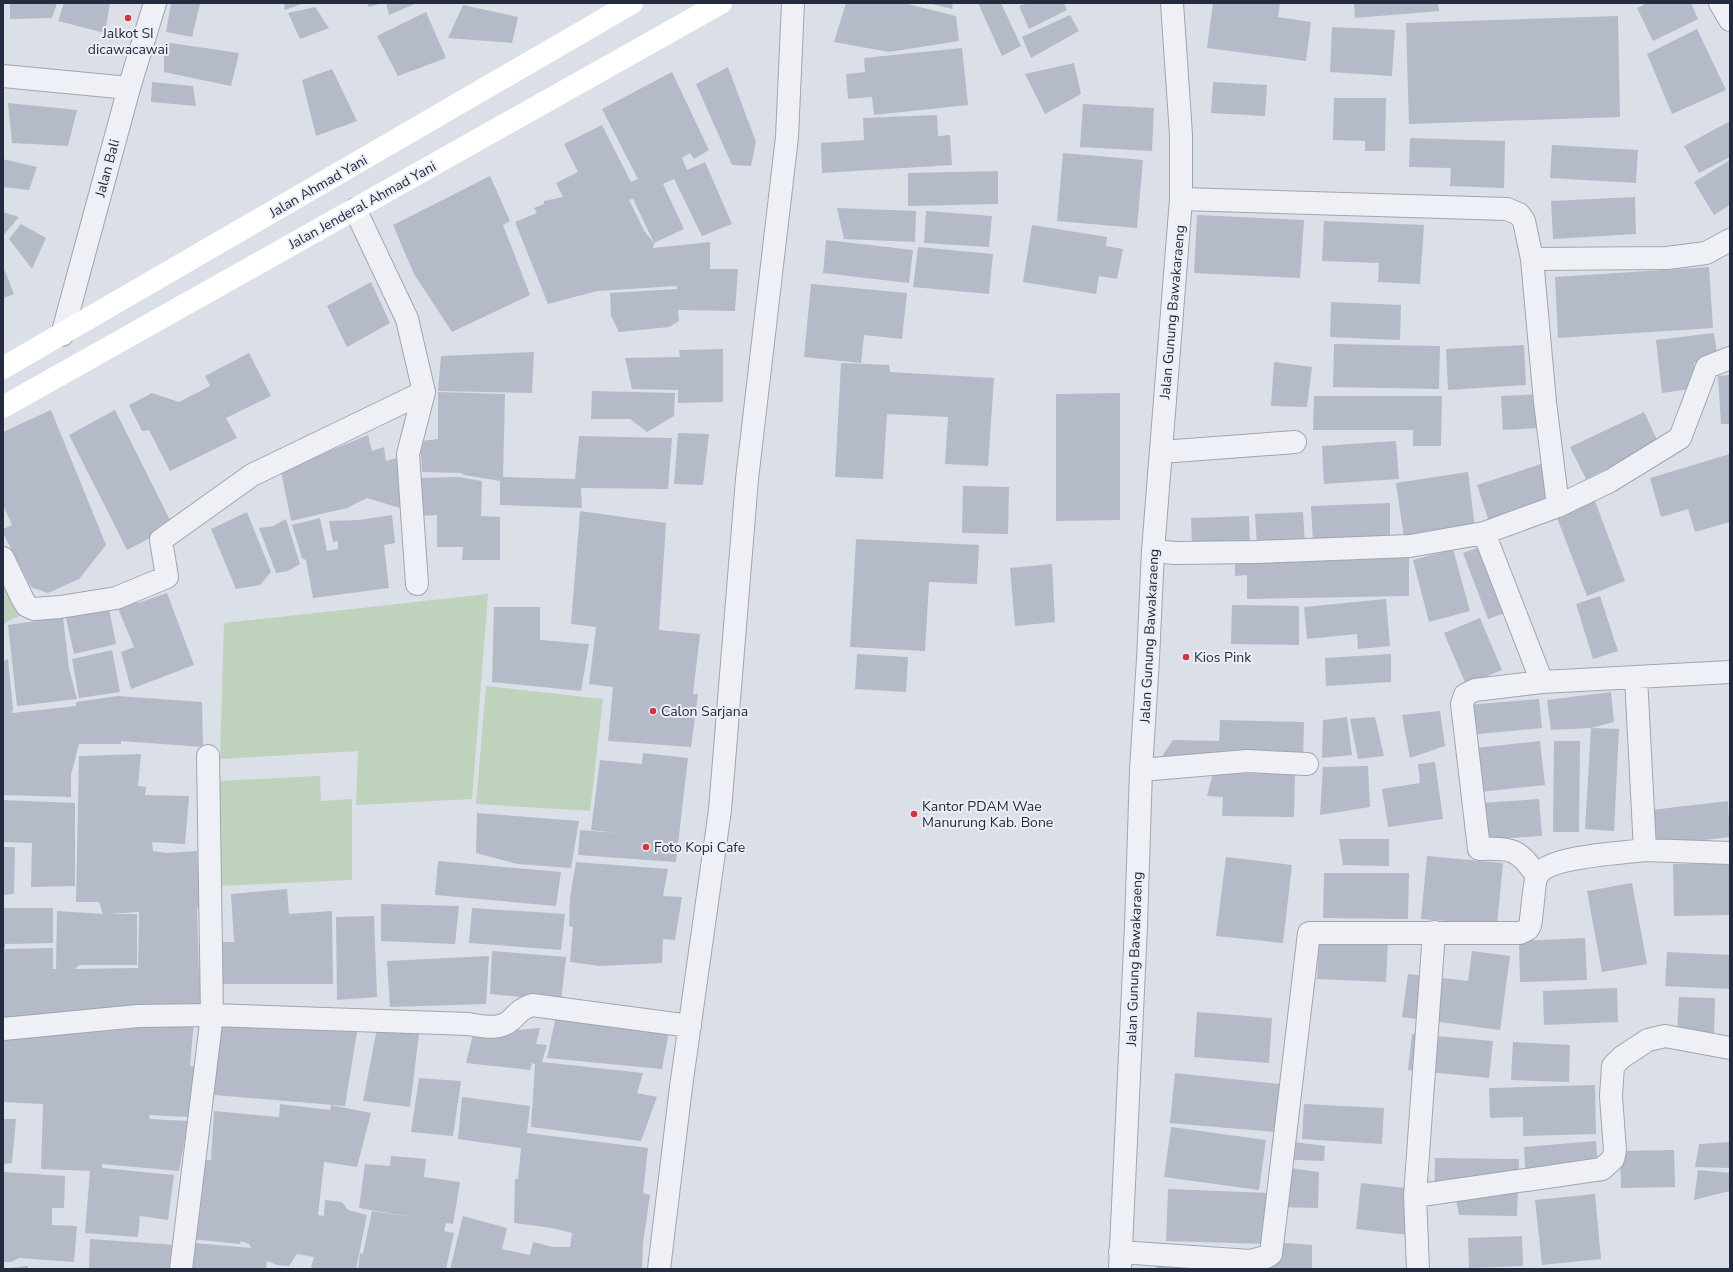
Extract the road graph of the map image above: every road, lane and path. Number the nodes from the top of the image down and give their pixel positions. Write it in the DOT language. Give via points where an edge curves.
graph roads {
  1 [pos="155,3"];
  2 [pos="632,3"];
  3 [pos="721,3"];
  4 [pos="793,3"];
  5 [pos="1172,3"];
  6 [pos="1720,3"];
  7 [pos="1730,20"];
  8 [pos="3,76"];
  9 [pos="128,88"];
  10 [pos="1181,199"];
  11 [pos="355,209"];
  12 [pos="1730,240"];
  13 [pos="1532,259"];
  14 [pos="62,335"];
  15 [pos="1730,358"];
  16 [pos="3,368"];
  17 [pos="424,392"];
  18 [pos="3,407"];
  19 [pos="1295,442"];
  20 [pos="1160,452"];
  21 [pos="1558,506"];
  22 [pos="1484,533"];
  23 [pos="1153,551"];
  24 [pos="3,558"];
  25 [pos="417,584"];
  26 [pos="1730,672"];
  27 [pos="1636,676"];
  28 [pos="1542,682"];
  29 [pos="208,756"];
  30 [pos="1307,764"];
  31 [pos="1141,770"];
  32 [pos="1645,850"];
  33 [pos="1730,853"];
  34 [pos="1537,876"];
  35 [pos="1434,932"];
  36 [pos="212,1015"];
  37 [pos="690,1026"];
  38 [pos="3,1029"];
  39 [pos="1730,1048"];
  40 [pos="1415,1196"];
  41 [pos="1120,1260"];
  42 [pos="181,1269"];
  43 [pos="659,1269"];
  44 [pos="1418,1269"];
  1 -- 9 [label="street, Jalan Bali"];
  2 -- 14 [label="main road, Jalan Ahmad Yani"];
  3 -- 11 [label="main road, Jalan Jenderal Ahmad Yani"];
  4 -- 37 [label="street" via="787,137 747,479 720,810"];
  5 -- 10 [label="street, Jalan Gunung Bawakaraeng" via="1181,135"];
  6 -- 7 [label="street"];
  8 -- 9 [label="street"];
  9 -- 14 [label="street, Jalan Bali"];
  10 -- 13 [label="street" via="1507,209 1519,214 1524,221"];
  10 -- 20 [label="street, Jalan Gunung Bawakaraeng"];
  11 -- 17 [label="street" via="407,319"];
  11 -- 18 [label="main road, Jalan Jenderal Ahmad Yani"];
  12 -- 13 [label="street" via="1706,253 1667,258"];
  13 -- 21 [label="street" via="1545,402"];
  14 -- 16 [label="main road, Jalan Ahmad Yani"];
  15 -- 21 [label="street" via="1707,367 1680,438 1610,481"];
  17 -- 24 [label="street" via="252,475 161,540 168,577 116,598 34,609 27,606 23,600"];
  17 -- 25 [label="street" via="408,454"];
  19 -- 20 [label="street"];
  20 -- 23 [label="street, Jalan Gunung Bawakaraeng"];
  21 -- 22 [label="street"];
  22 -- 23 [label="street" via="1410,546 1256,552"];
  22 -- 28 [label="street"];
  23 -- 31 [label="street, Jalan Gunung Bawakaraeng"];
  26 -- 27 [label="street"];
  27 -- 28 [label="street"];
  27 -- 32 [label="street"];
  28 -- 34 [label="street" via="1470,692 1465,695 1462,704 1479,849 1497,848 1514,851 1528,863"];
  29 -- 36 [label="street"];
  30 -- 31 [label="street" via="1247,761"];
  31 -- 41 [label="street, Jalan Gunung Bawakaraeng"];
  32 -- 33 [label="street"];
  32 -- 34 [label="street" via="1566,860 1545,868"];
  34 -- 35 [label="street" via="1528,929 1516,934"];
  35 -- 40 [label="street"];
  35 -- 41 [label="street" via="1309,933 1271,1254 1250,1261"];
  36 -- 37 [label="street" via="468,1024 496,1028 510,1022 524,1007 532,1005"];
  36 -- 38 [label="street" via="138,1016"];
  36 -- 42 [label="street"];
  37 -- 43 [label="street"];
  39 -- 40 [label="street" via="1666,1036 1648,1040 1622,1057 1613,1066 1615,1151 1613,1159 1602,1169"];
  40 -- 44 [label="street"];
}
